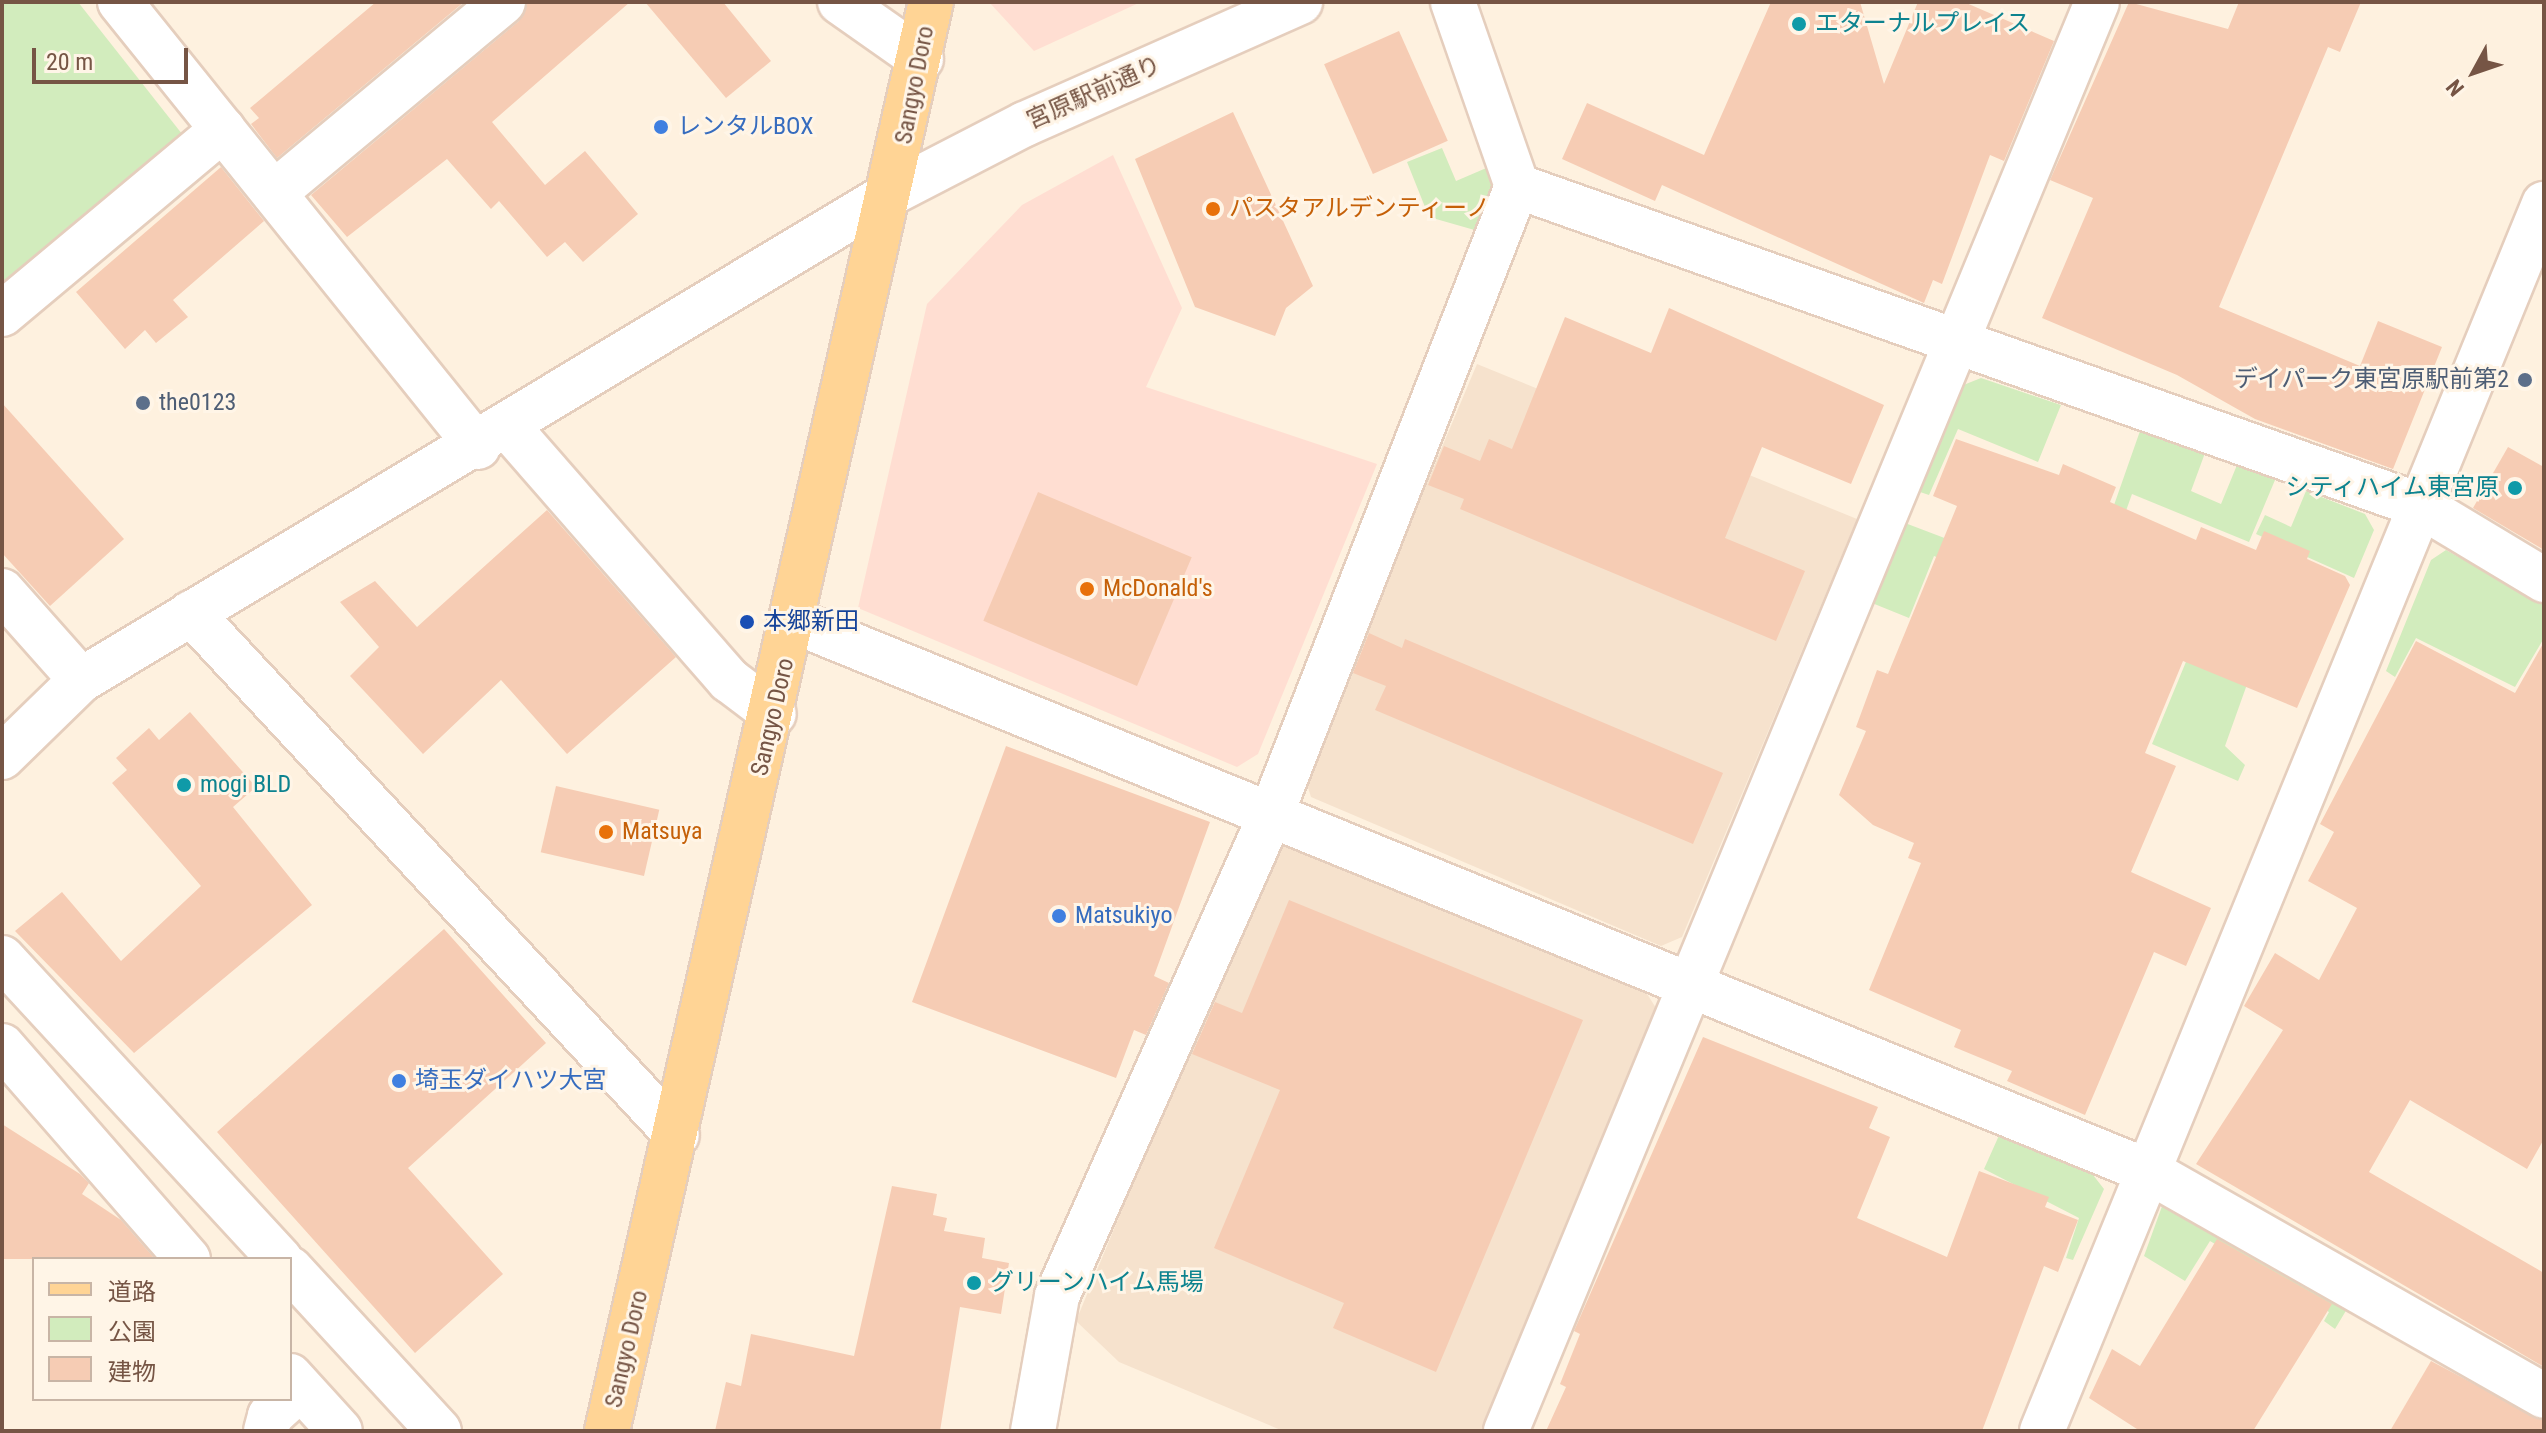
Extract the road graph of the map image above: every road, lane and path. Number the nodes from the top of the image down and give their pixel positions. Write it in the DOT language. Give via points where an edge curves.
graph roads {
  1 [pos="120,2"];
  2 [pos="503,2"];
  3 [pos="840,2"];
  4 [pos="931,2"];
  5 [pos="1300,2"];
  6 [pos="1453,2"];
  7 [pos="2097,2"];
  8 [pos="921,59"];
  9 [pos="223,129"];
  10 [pos="1517,186"];
  11 [pos="893,192"];
  12 [pos="274,193"];
  13 [pos="2544,204"];
  14 [pos="2,314"];
  15 [pos="1957,341"];
  16 [pos="493,438"];
  17 [pos="2421,506"];
  18 [pos="2544,580"];
  19 [pos="2,591"];
  20 [pos="191,613"];
  21 [pos="796,622"];
  22 [pos="81,680"];
  23 [pos="774,714"];
  24 [pos="2,757"];
  25 [pos="1272,812"];
  26 [pos="2,958"];
  27 [pos="1692,986"];
  28 [pos="2,1046"];
  29 [pos="677,1135"];
  30 [pos="2150,1172"];
  31 [pos="186,1257"];
  32 [pos="278,1257"];
  33 [pos="292,1271"];
  34 [pos="292,1390"];
  35 [pos="2544,1396"];
  36 [pos="283,1401"];
  37 [pos="266,1431"];
  38 [pos="340,1431"];
  39 [pos="439,1431"];
  40 [pos="607,1431"];
  41 [pos="1033,1431"];
  42 [pos="1506,1431"];
  43 [pos="2042,1431"];
  1 -- 9 [label="street"];
  2 -- 12 [label="street"];
  3 -- 8 [label="street"];
  4 -- 8 [label="main road, Sangyo Doro"];
  5 -- 11 [label="street, 宮原駅前通り" via="1025,124"];
  6 -- 10 [label="street"];
  7 -- 15 [label="street"];
  8 -- 11 [label="main road, Sangyo Doro"];
  9 -- 12 [label="street"];
  9 -- 14 [label="street"];
  10 -- 15 [label="street"];
  10 -- 25 [label="street"];
  11 -- 16 [label="street, 宮原駅前通り"];
  11 -- 21 [label="main road, Sangyo Doro"];
  12 -- 16 [label="street"];
  13 -- 17 [label="street"];
  15 -- 17 [label="street"];
  15 -- 27 [label="street"];
  16 -- 20 [label="street, 宮原駅前通り"];
  16 -- 23 [label="street" via="729,680"];
  17 -- 18 [label="street"];
  17 -- 30 [label="street"];
  19 -- 22 [label="street"];
  20 -- 22 [label="street, 宮原駅前通り"];
  20 -- 29 [label="street"];
  21 -- 23 [label="main road, Sangyo Doro"];
  21 -- 25 [label="street"];
  22 -- 24 [label="street, 宮原駅前通り"];
  23 -- 29 [label="main road, Sangyo Doro"];
  25 -- 27 [label="street"];
  25 -- 41 [label="street" via="1057,1296"];
  26 -- 32 [label="street"];
  27 -- 30 [label="street"];
  27 -- 42 [label="street"];
  28 -- 31 [label="street"];
  29 -- 40 [label="main road, Sangyo Doro"];
  30 -- 35 [label="street"];
  30 -- 43 [label="street"];
  33 -- 39 [label="street"];
  34 -- 38 [label="street"];
  36 -- 37 [label="street"];
}
